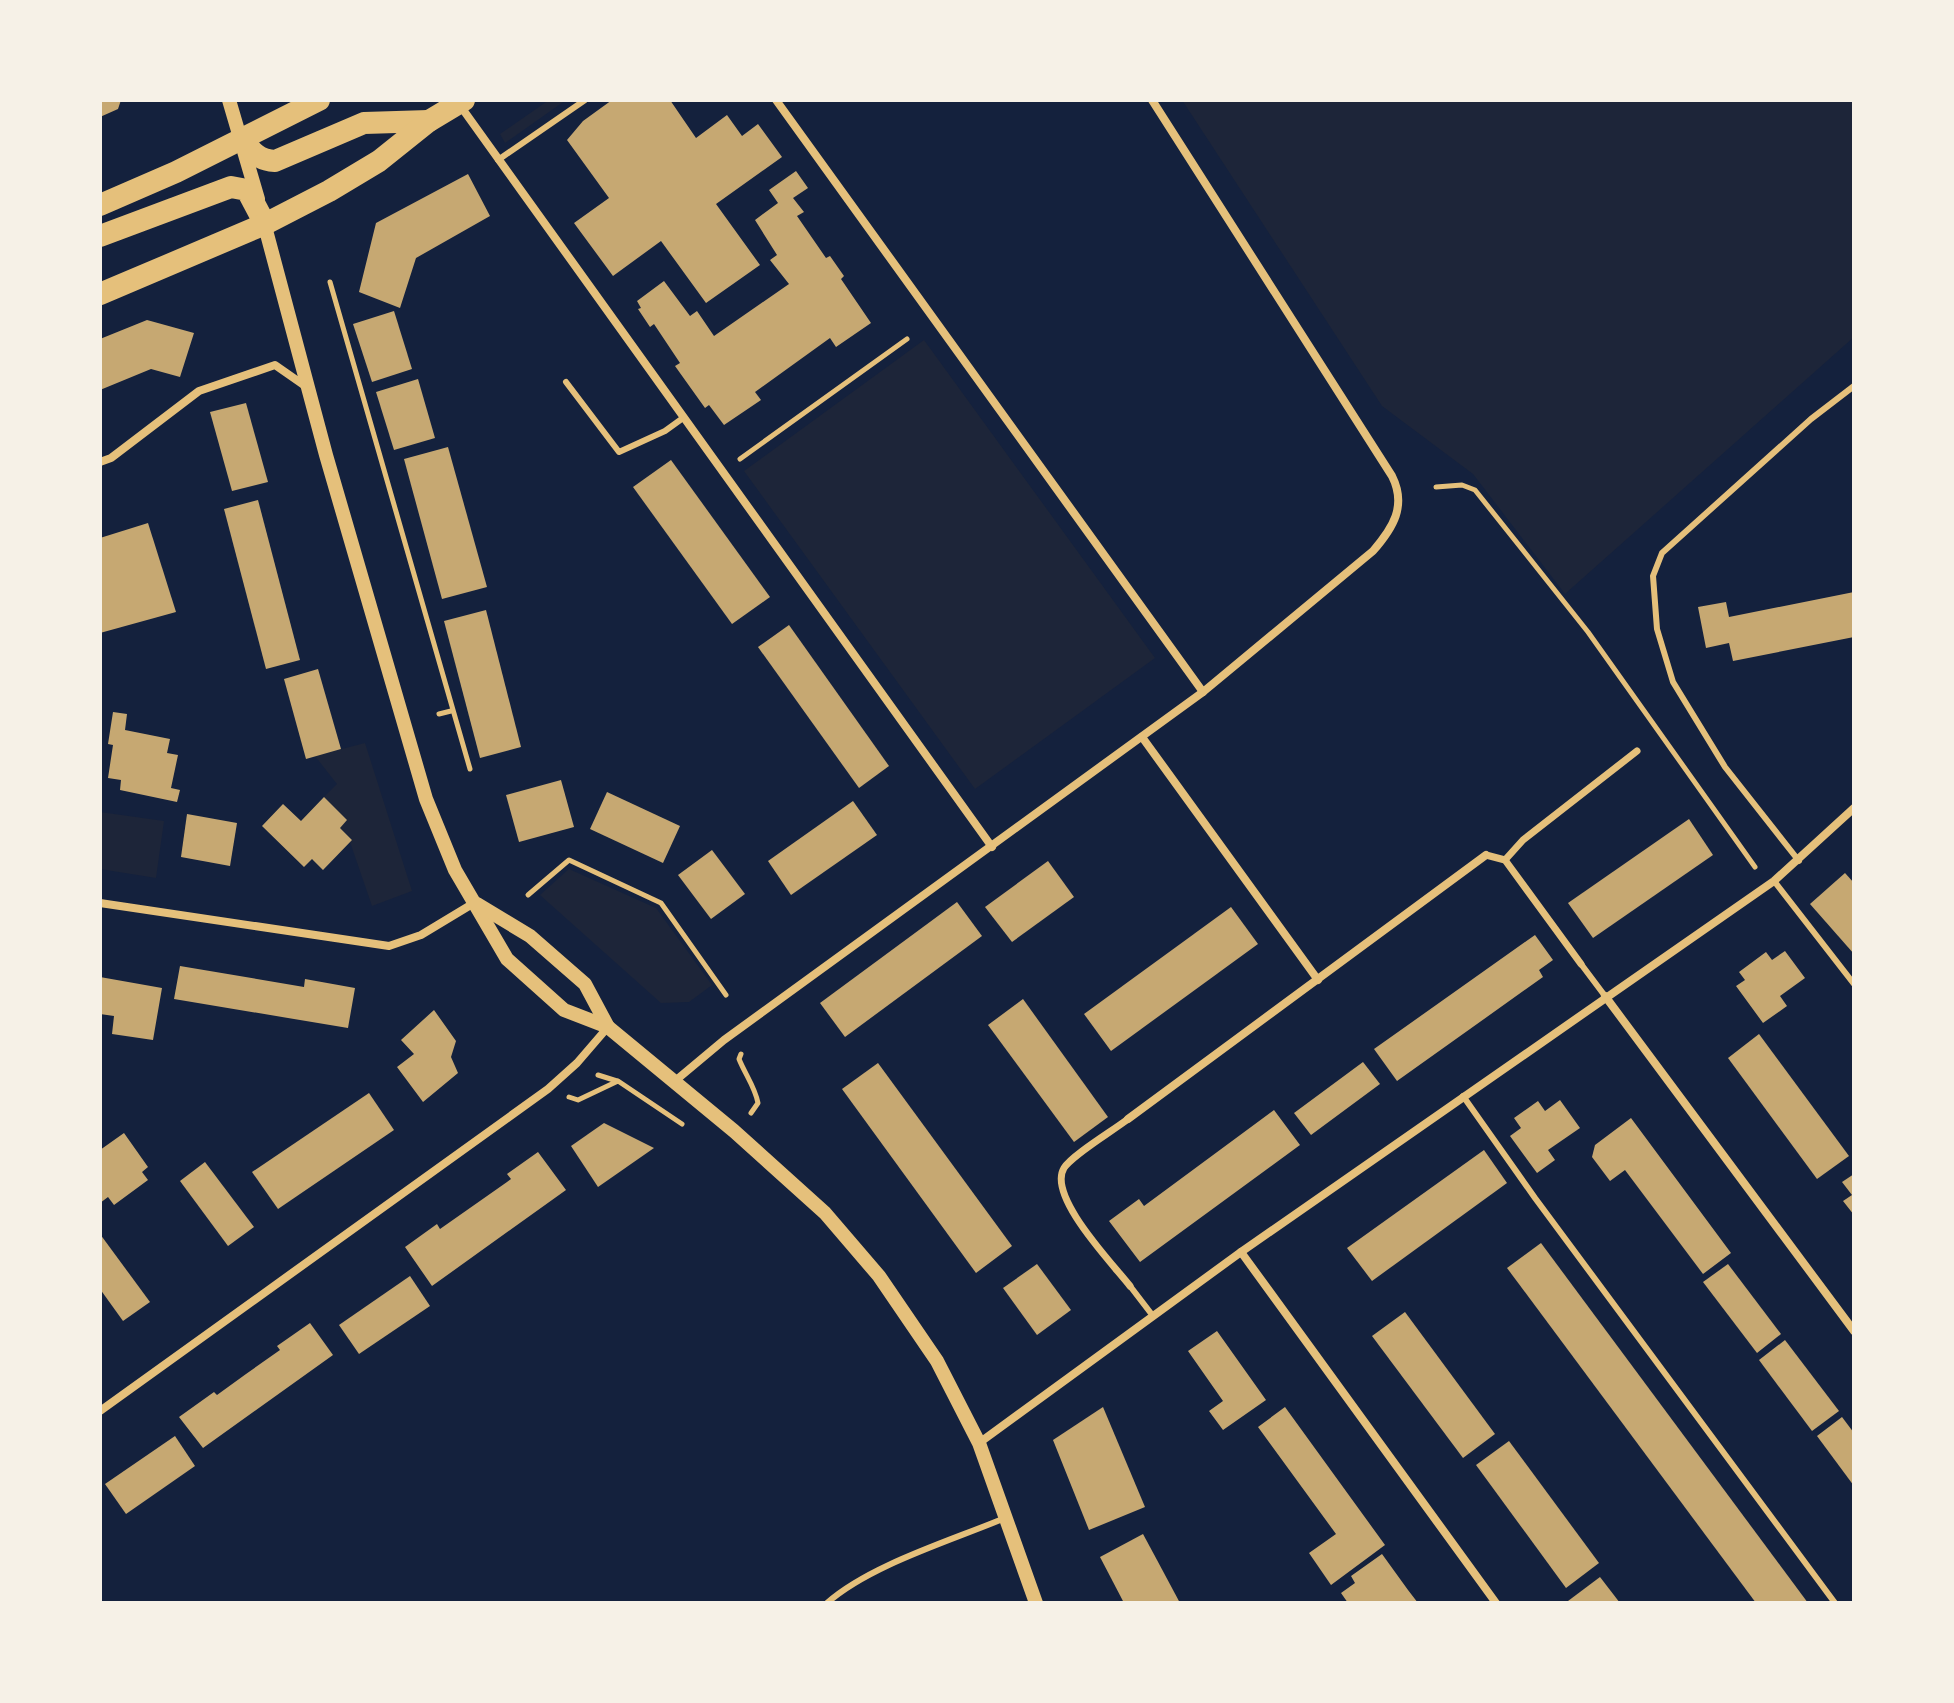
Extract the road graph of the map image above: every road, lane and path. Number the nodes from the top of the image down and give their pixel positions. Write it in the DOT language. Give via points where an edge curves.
graph roads {
  1 [pos="229,100"];
  2 [pos="319,100"];
  3 [pos="585,100"];
  4 [pos="776,100"];
  5 [pos="1152,100"];
  6 [pos="461,102"];
  7 [pos="429,121"];
  8 [pos="242,139"];
  9 [pos="498,160"];
  10 [pos="100,205"];
  11 [pos="265,224"];
  12 [pos="100,236"];
  13 [pos="330,282"];
  14 [pos="100,294"];
  15 [pos="907,339"];
  16 [pos="566,382"];
  17 [pos="1854,386"];
  18 [pos="308,388"];
  19 [pos="683,418"];
  20 [pos="100,462"];
  21 [pos="736,462"];
  22 [pos="1436,487"];
  23 [pos="1203,692"];
  24 [pos="451,711"];
  25 [pos="439,714"];
  26 [pos="1142,737"];
  27 [pos="1637,751"];
  28 [pos="470,769"];
  29 [pos="1854,808"];
  30 [pos="992,847"];
  31 [pos="1486,855"];
  32 [pos="1505,860"];
  33 [pos="1799,861"];
  34 [pos="1755,867"];
  35 [pos="1774,881"];
  36 [pos="528,895"];
  37 [pos="100,903"];
  38 [pos="474,903"];
  39 [pos="1581,964"];
  40 [pos="1318,980"];
  41 [pos="1854,984"];
  42 [pos="726,995"];
  43 [pos="1605,996"];
  44 [pos="745,1024"];
  45 [pos="608,1027"];
  46 [pos="598,1075"];
  47 [pos="618,1081"];
  48 [pos="675,1081"];
  49 [pos="548,1089"];
  50 [pos="1463,1096"];
  51 [pos="753,1111"];
  52 [pos="1128,1119"];
  53 [pos="683,1125"];
  54 [pos="1241,1252"];
  55 [pos="1130,1286"];
  56 [pos="1153,1316"];
  57 [pos="1854,1331"];
  58 [pos="100,1411"];
  59 [pos="979,1443"];
  60 [pos="1005,1518"];
  61 [pos="827,1603"];
  62 [pos="1036,1603"];
  63 [pos="1496,1603"];
  64 [pos="1835,1603"];
  1 -- 8 [label="street"];
  2 -- 8 [label="highway"];
  3 -- 9 [label="lane"];
  4 -- 23 [label="street"];
  5 -- 23 [label="street" via="1399,489 1394,522 1373,551"];
  6 -- 7 [label="highway"];
  6 -- 9 [label="street"];
  7 -- 8 [label="highway" via="364,123 275,161 253,154"];
  7 -- 11 [label="highway" via="379,161"];
  8 -- 10 [label="highway"];
  8 -- 11 [label="street"];
  9 -- 19 [label="street"];
  11 -- 12 [label="highway" via="247,190 231,187"];
  11 -- 14 [label="highway"];
  11 -- 18 [label="street"];
  13 -- 24 [label="path"];
  15 -- 21 [label="path"];
  16 -- 19 [label="lane" via="619,452"];
  17 -- 33 [label="lane" via="1662,553 1653,576 1657,629 1673,682 1725,767"];
  18 -- 20 [label="street" via="275,365 199,391"];
  18 -- 38 [label="street" via="426,799"];
  19 -- 30 [label="street"];
  22 -- 34 [label="path" via="1475,490 1588,632"];
  23 -- 26 [label="street"];
  24 -- 25 [label="path"];
  24 -- 28 [label="path"];
  26 -- 30 [label="street"];
  26 -- 40 [label="street"];
  27 -- 32 [label="street"];
  29 -- 33 [label="street"];
  30 -- 44 [label="street"];
  31 -- 32 [label="street"];
  31 -- 40 [label="street"];
  32 -- 39 [label="street"];
  33 -- 35 [label="street"];
  35 -- 41 [label="lane"];
  35 -- 43 [label="street"];
  36 -- 42 [label="path" via="569,860 661,903"];
  37 -- 38 [label="street" via="389,946 421,935"];
  38 -- 45 [label="street" via="530,936 585,984"];
  38 -- 45 [label="street" via="507,959 564,1010"];
  39 -- 43 [label="lane"];
  40 -- 52 [label="street"];
  43 -- 50 [label="street"];
  43 -- 57 [label="street"];
  44 -- 48 [label="street"];
  44 -- 51 [label="path" via="750,1042 739,1059 756,1092"];
  45 -- 48 [label="street"];
  45 -- 49 [label="street"];
  46 -- 47 [label="path"];
  47 -- 49 [label="path" via="578,1100"];
  47 -- 53 [label="path"];
  48 -- 59 [label="street" via="825,1213 879,1276 937,1361"];
  49 -- 58 [label="street"];
  50 -- 54 [label="street"];
  50 -- 64 [label="lane"];
  52 -- 55 [label="street" via="1066,1165 1060,1178 1067,1204"];
  54 -- 56 [label="street"];
  54 -- 63 [label="street"];
  55 -- 56 [label="lane"];
  56 -- 59 [label="street"];
  59 -- 60 [label="street"];
  60 -- 61 [label="lane" via="871,1574"];
  60 -- 62 [label="street"];
}
